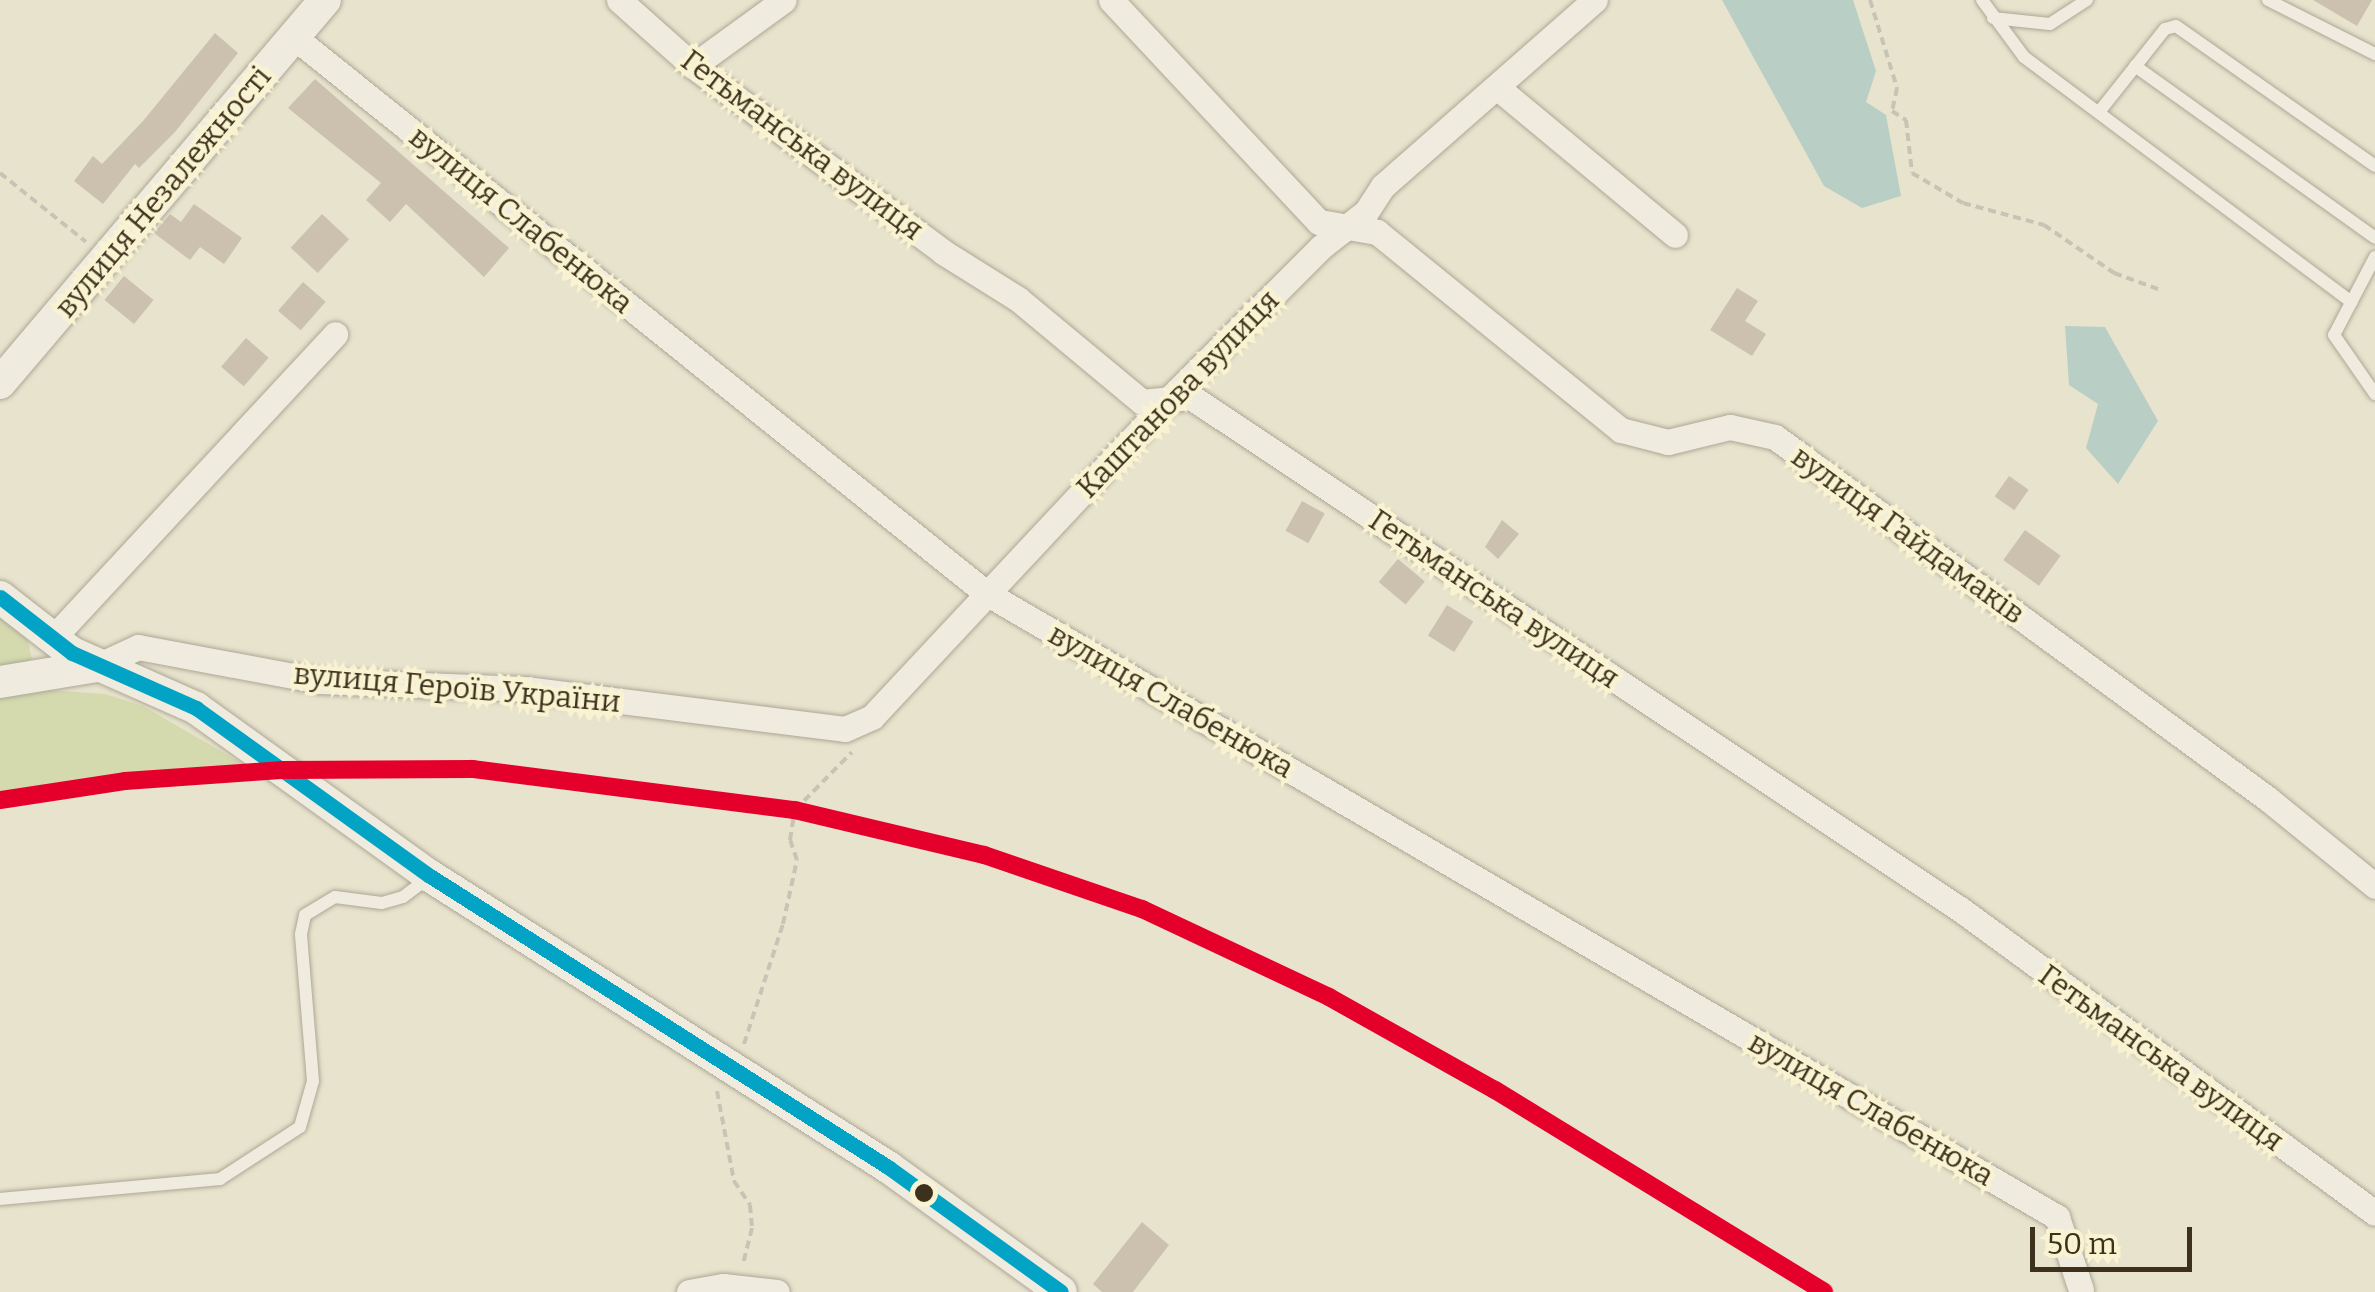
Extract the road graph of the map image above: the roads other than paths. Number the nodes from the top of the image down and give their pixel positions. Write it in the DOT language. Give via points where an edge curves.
graph roads {
  1 [pos="325,0"];
  2 [pos="619,0"];
  3 [pos="784,0"];
  4 [pos="1111,0"];
  5 [pos="1596,0"];
  6 [pos="1982,0"];
  7 [pos="2087,0"];
  8 [pos="2268,0"];
  9 [pos="1993,18"];
  10 [pos="294,37"];
  11 [pos="2375,54"];
  12 [pos="692,66"];
  13 [pos="2135,66"];
  14 [pos="1498,88"];
  15 [pos="2099,112"];
  16 [pos="2375,166"];
  17 [pos="1350,226"];
  18 [pos="1675,235"];
  19 [pos="2375,238"];
  20 [pos="2375,258"];
  21 [pos="2352,302"];
  22 [pos="335,334"];
  23 [pos="0,384"];
  24 [pos="2375,394"];
  25 [pos="1170,398"];
  26 [pos="986,593"];
  27 [pos="0,597"];
  28 [pos="52,638"];
  29 [pos="98,666"];
  30 [pos="0,682"];
  31 [pos="872,717"];
  32 [pos="430,876"];
  33 [pos="2375,886"];
  34 [pos="0,1198"];
  35 [pos="2375,1213"];
  36 [pos="2081,1290"];
  37 [pos="689,1292"];
  38 [pos="777,1292"];
  39 [pos="1061,1292"];
  1 -- 10 [label="street, вулиця Незалежності"];
  2 -- 12 [label="street, Гетьманська вулиця"];
  3 -- 12 [label="street"];
  4 -- 17 [label="street, вулиця Гайдамаків" via="1302,207 1332,229"];
  5 -- 14 [label="street, Каштанова вулиця"];
  6 -- 9 [label="lane"];
  7 -- 9 [label="lane" via="2050,24"];
  8 -- 11 [label="lane"];
  9 -- 15 [label="lane" via="2024,57"];
  10 -- 23 [label="street, вулиця Незалежності"];
  10 -- 26 [label="street, вулиця Слабенюка"];
  12 -- 25 [label="street, Гетьманська вулиця" via="943,252 1018,299 1142,402"];
  13 -- 15 [label="lane"];
  13 -- 16 [label="lane" via="2165,29 2187,29"];
  13 -- 19 [label="lane"];
  14 -- 17 [label="street, Каштанова вулиця" via="1383,186"];
  14 -- 18 [label="street"];
  15 -- 21 [label="lane"];
  17 -- 25 [label="street, Каштанова вулиця"];
  17 -- 33 [label="street, вулиця Гайдамаків" via="1377,232 1620,430 1668,442 1730,426 1775,437 2268,799"];
  20 -- 21 [label="lane"];
  21 -- 24 [label="lane" via="2334,335"];
  22 -- 28 [label="street"];
  25 -- 26 [label="street, Каштанова вулиця"];
  25 -- 35 [label="street, Гетьманська вулиця" via="1191,397 1944,898"];
  26 -- 31 [label="street, Каштанова вулиця"];
  26 -- 36 [label="street, вулиця Слабенюка" via="2057,1217"];
  27 -- 28 [label="street"];
  28 -- 29 [label="street"];
  29 -- 30 [label="street"];
  29 -- 31 [label="street, вулиця Героїв України" via="138,647 320,681 526,690 845,729"];
  29 -- 32 [label="street" via="196,708"];
  32 -- 34 [label="lane" via="403,897 382,903 334,897 305,915 313,1081 300,1128 220,1179"];
  32 -- 39 [label="street" via="888,1167"];
  37 -- 38 [label="street" via="723,1286"];
}
